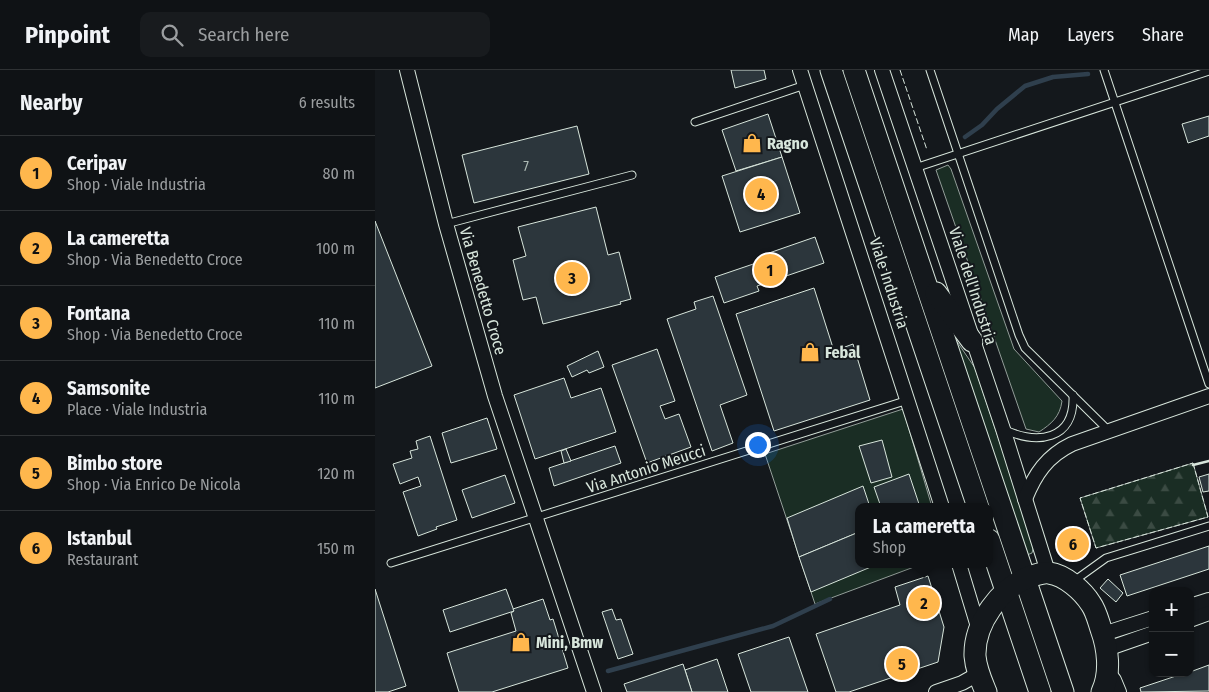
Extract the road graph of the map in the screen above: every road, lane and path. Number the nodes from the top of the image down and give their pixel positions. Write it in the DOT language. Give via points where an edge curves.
graph roads {
  1 [pos="407,70"];
  2 [pos="800,70"];
  3 [pos="831,70"];
  4 [pos="854,70"];
  5 [pos="883,70"];
  6 [pos="930,70"];
  7 [pos="1104,70"];
  8 [pos="1209,71"];
  9 [pos="805,85"];
  10 [pos="1115,102"];
  11 [pos="695,122"];
  12 [pos="958,154"];
  13 [pos="915,168"];
  14 [pos="632,175"];
  15 [pos="446,224"];
  16 [pos="925,278"];
  17 [pos="972,341"];
  18 [pos="1209,384"];
  19 [pos="1073,395"];
  20 [pos="1209,396"];
  21 [pos="908,399"];
  22 [pos="1003,429"];
  23 [pos="1110,431"];
  24 [pos="1025,499"];
  25 [pos="941,503"];
  26 [pos="977,503"];
  27 [pos="536,518"];
  28 [pos="1209,526"];
  29 [pos="993,552"];
  30 [pos="391,563"];
  31 [pos="960,568"];
  32 [pos="1048,572"];
  33 [pos="1025,578"];
  34 [pos="1071,583"];
  35 [pos="1006,590"];
  36 [pos="1209,600"];
  37 [pos="1194,605"];
  38 [pos="1209,613"];
  39 [pos="1194,619"];
  40 [pos="1149,620"];
  41 [pos="979,630"];
  42 [pos="1149,634"];
  43 [pos="1105,641"];
  44 [pos="1107,671"];
  45 [pos="982,683"];
  46 [pos="594,692"];
  47 [pos="936,692"];
  48 [pos="1040,692"];
  49 [pos="1063,692"];
  50 [pos="1102,692"];
  51 [pos="1119,692"];
  1 -- 15 [label="street, Via Benedetto Croce"];
  2 -- 9 [label="street, Viale Industria"];
  3 -- 26 [label="main road"];
  4 -- 16 [label="main road"];
  5 -- 13 [label="street, Viale dell'Industria"];
  6 -- 12 [label="lane"];
  7 -- 10 [label="lane"];
  8 -- 10 [label="lane"];
  9 -- 11 [label="lane"];
  9 -- 21 [label="street, Viale Industria"];
  10 -- 12 [label="lane"];
  10 -- 18 [label="lane"];
  12 -- 13 [label="lane"];
  12 -- 19 [label="lane" via="1021,341"];
  13 -- 17 [label="street, Viale dell'Industria"];
  14 -- 15 [label="lane"];
  15 -- 27 [label="street, Via Benedetto Croce" via="495,396"];
  16 -- 17 [label="main road"];
  16 -- 33 [label="main road"];
  17 -- 22 [label="street, Viale dell'Industria"];
  19 -- 22 [label="lane" via="1072,413 1055,434 1034,439"];
  19 -- 23 [label="lane"];
  20 -- 23 [label="street"];
  21 -- 25 [label="street, Viale Industria"];
  21 -- 27 [label="lane, Via Antonio Meucci"];
  22 -- 24 [label="street, Viale dell'Industria"];
  23 -- 24 [label="street" via="1058,451 1032,482"];
  24 -- 32 [label="street, Viale dell'Industria"];
  27 -- 30 [label="lane, Via Antonio Meucci"];
  27 -- 46 [label="street, Via Benedetto Croce"];
  28 -- 34 [label="lane" via="1106,558"];
  29 -- 35 [label="main road"];
  31 -- 41 [label="street"];
  32 -- 33 [label="main road"];
  32 -- 34 [label="main road"];
  33 -- 35 [label="main road"];
  33 -- 49 [label="main road"];
  34 -- 43 [label="main road" via="1091,604"];
  35 -- 41 [label="main road"];
  35 -- 48 [label="main road"];
  36 -- 37 [label="street"];
  38 -- 39 [label="street"];
  40 -- 43 [label="street"];
  41 -- 45 [label="main road" via="975,655"];
  42 -- 43 [label="street"];
  43 -- 44 [label="main road"];
  44 -- 50 [label="main road"];
  44 -- 51 [label="street"];
  45 -- 47 [label="street" via="962,683"];
}
